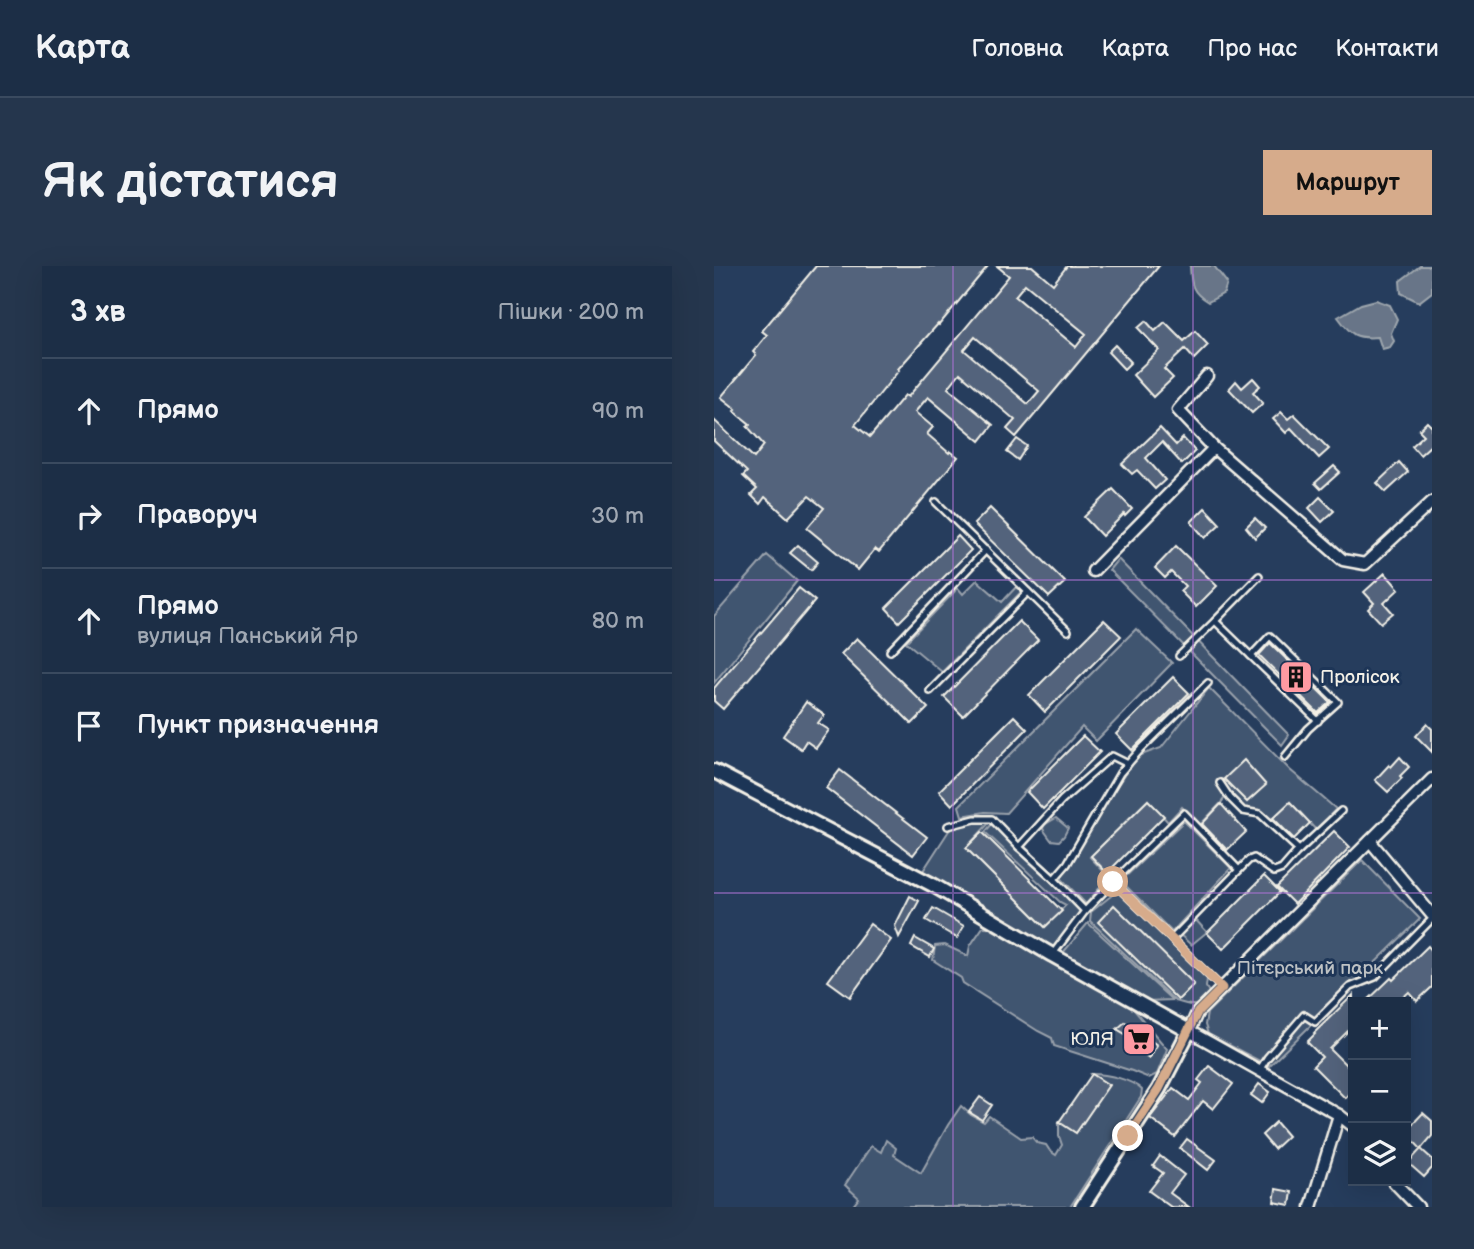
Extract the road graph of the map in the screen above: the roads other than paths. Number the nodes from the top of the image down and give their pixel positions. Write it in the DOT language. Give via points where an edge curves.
graph roads {
  1 [pos="1208,376"];
  2 [pos="1214,448"];
  3 [pos="936,502"];
  4 [pos="1432,502"];
  5 [pos="985,550"];
  6 [pos="1093,571"];
  7 [pos="1259,576"];
  8 [pos="1028,592"];
  9 [pos="1215,621"];
  10 [pos="1068,631"];
  11 [pos="890,650"];
  12 [pos="1179,656"];
  13 [pos="1251,656"];
  14 [pos="1208,683"];
  15 [pos="930,691"];
  16 [pos="1318,721"];
  17 [pos="1285,757"];
  18 [pos="1128,764"];
  19 [pos="714,771"];
  20 [pos="1432,779"];
  21 [pos="1220,783"];
  22 [pos="1341,811"];
  23 [pos="948,825"];
  24 [pos="1370,841"];
  25 [pos="1019,847"];
  26 [pos="1299,850"];
  27 [pos="1239,870"];
  28 [pos="1054,879"];
  29 [pos="1113,882"];
  30 [pos="1085,911"];
  31 [pos="1432,917"];
  32 [pos="1172,939"];
  33 [pos="1052,955"];
  34 [pos="1222,988"];
  35 [pos="1189,1031"];
  36 [pos="1260,1069"];
  37 [pos="1339,1115"];
  38 [pos="1349,1123"];
  39 [pos="1398,1186"];
  40 [pos="1082,1207"];
  41 [pos="1311,1207"];
  42 [pos="1418,1207"];
  1 -- 2 [label="street" via="1178,410"];
  2 -- 4 [label="street" via="1343,560 1365,564"];
  2 -- 6 [label="street"];
  3 -- 5 [label="lane"];
  5 -- 8 [label="lane"];
  5 -- 11 [label="lane"];
  7 -- 9 [label="lane"];
  8 -- 10 [label="lane"];
  8 -- 15 [label="lane"];
  9 -- 12 [label="lane"];
  9 -- 13 [label="lane"];
  13 -- 16 [label="lane"];
  13 -- 16 [label="lane" via="1270,636 1338,702"];
  14 -- 18 [label="lane"];
  16 -- 17 [label="lane"];
  18 -- 25 [label="lane" via="1112,756 1062,800"];
  18 -- 28 [label="lane"];
  19 -- 33 [label="street" via="933,885"];
  20 -- 24 [label="street"];
  21 -- 26 [label="lane" via="1243,811 1260,814"];
  22 -- 26 [label="lane"];
  23 -- 25 [label="lane" via="992,819"];
  24 -- 31 [label="street"];
  24 -- 34 [label="street"];
  25 -- 28 [label="lane"];
  26 -- 27 [label="lane" via="1274,872 1254,858"];
  27 -- 29 [label="lane" via="1184,813"];
  27 -- 32 [label="lane"];
  28 -- 30 [label="lane"];
  29 -- 30 [label="lane"];
  29 -- 32 [label="lane"];
  30 -- 33 [label="lane"];
  31 -- 36 [label="lane" via="1375,977 1350,987 1315,1022 1304,1015"];
  32 -- 34 [label="lane"];
  33 -- 35 [label="street"];
  34 -- 35 [label="street" via="1197,1013"];
  35 -- 36 [label="street"];
  35 -- 40 [label="street" via="1159,1089"];
  36 -- 37 [label="street"];
  37 -- 38 [label="street"];
  37 -- 41 [label="street"];
  39 -- 42 [label="street"];
}
